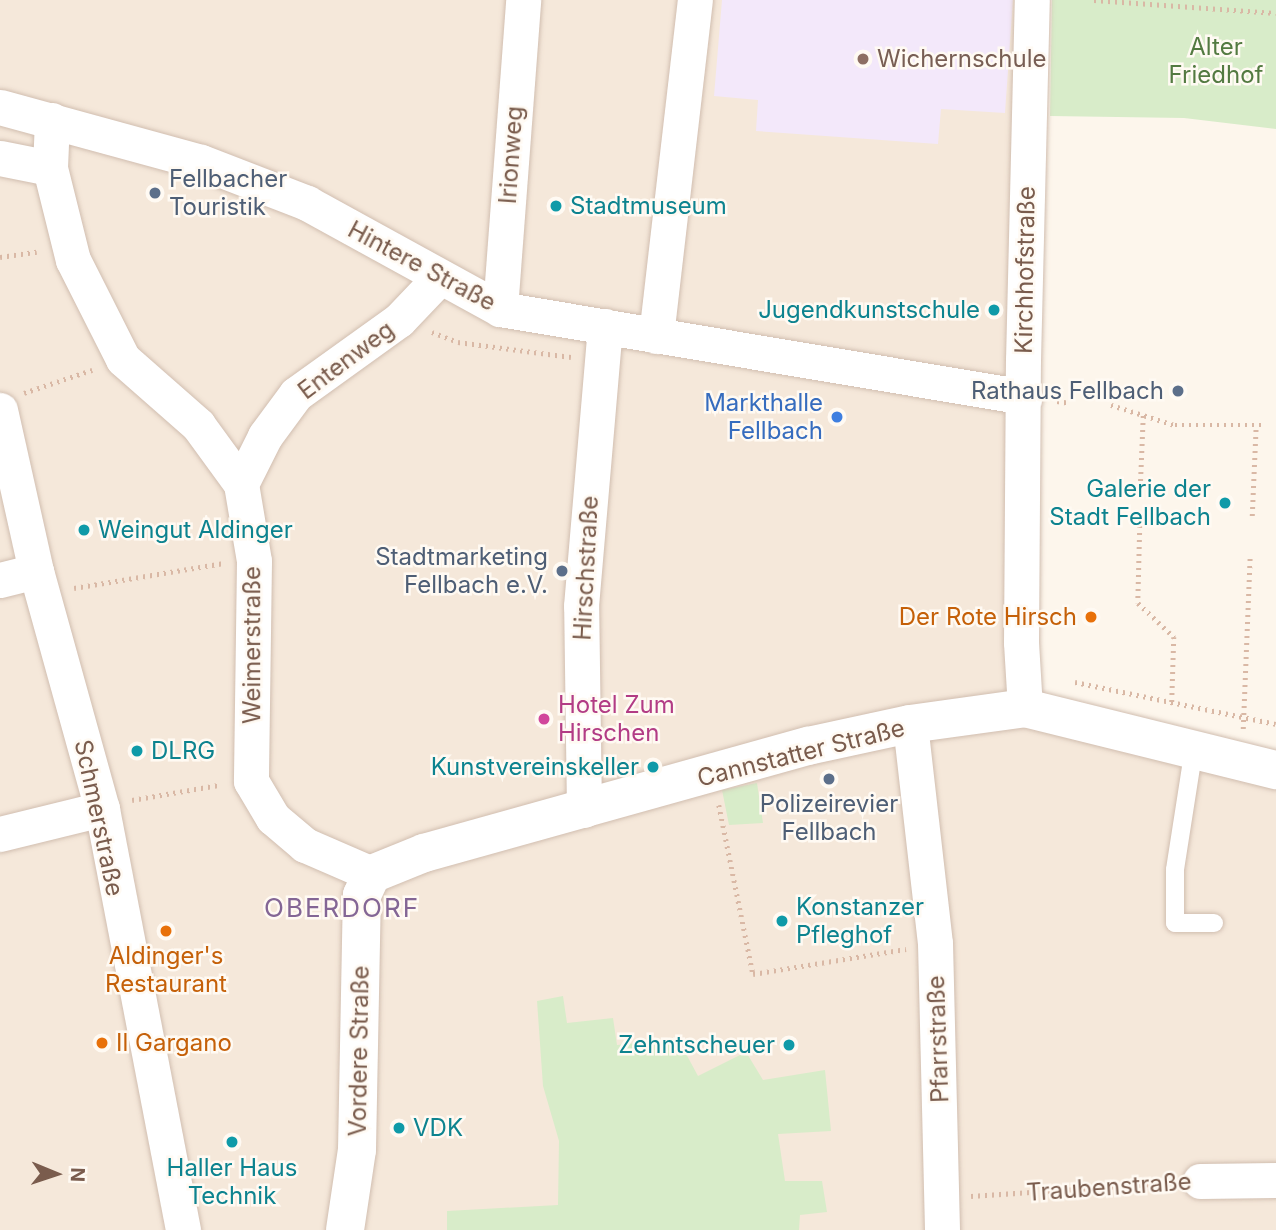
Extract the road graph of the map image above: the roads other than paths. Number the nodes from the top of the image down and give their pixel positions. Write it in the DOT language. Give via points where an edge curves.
graph roads {
  1 [pos="523,0"];
  2 [pos="695,0"];
  3 [pos="1032,0"];
  4 [pos="0,107"];
  5 [pos="52,120"];
  6 [pos="0,158"];
  7 [pos="50,169"];
  8 [pos="439,278"];
  9 [pos="500,309"];
  10 [pos="605,326"];
  11 [pos="656,336"];
  12 [pos="1025,397"];
  13 [pos="11,402"];
  14 [pos="241,484"];
  15 [pos="0,580"];
  16 [pos="39,582"];
  17 [pos="1024,693"];
  18 [pos="910,724"];
  19 [pos="1194,748"];
  20 [pos="1276,770"];
  21 [pos="118,804"];
  22 [pos="584,810"];
  23 [pos="0,834"];
  24 [pos="372,874"];
  25 [pos="1214,923"];
  26 [pos="1276,1180"];
  27 [pos="1200,1181"];
  28 [pos="943,1214"];
  29 [pos="183,1230"];
  30 [pos="345,1230"];
  1 -- 9 [label="street, Irionweg"];
  2 -- 11 [label="street"];
  3 -- 12 [label="street, Kirchhofstraße"];
  4 -- 5 [label="street, Hintere Straße"];
  5 -- 7 [label="street, Weimerstraße"];
  5 -- 8 [label="street, Hintere Straße" via="201,162 307,203"];
  6 -- 7 [label="street"];
  7 -- 14 [label="street, Weimerstraße" via="73,260 123,359 198,425"];
  8 -- 9 [label="street, Hintere Straße"];
  8 -- 14 [label="street, Entenweg" via="399,320 296,394 264,436"];
  9 -- 10 [label="street, Hintere Straße"];
  10 -- 11 [label="street, Hintere Straße"];
  10 -- 22 [label="street, Hirschstraße" via="582,606"];
  11 -- 12 [label="street, Hintere Straße"];
  12 -- 17 [label="street, Kirchhofstraße"];
  13 -- 16 [label="street, Schmerstraße"];
  14 -- 24 [label="street, Weimerstraße" via="254,561 251,781 273,818 305,845"];
  15 -- 16 [label="street"];
  16 -- 21 [label="street, Schmerstraße"];
  17 -- 18 [label="street, Cannstatter Straße"];
  17 -- 19 [label="street, Cannstatter Straße"];
  18 -- 22 [label="street, Cannstatter Straße" via="807,746"];
  18 -- 28 [label="street, Pfarrstraße" via="935,943"];
  19 -- 20 [label="street, Cannstatter Straße"];
  19 -- 25 [label="lane" via="1175,870 1175,923"];
  21 -- 23 [label="street"];
  21 -- 29 [label="street, Schmerstraße"];
  22 -- 24 [label="street, Cannstatter Straße" via="424,853"];
  24 -- 30 [label="street, Vordere Straße" via="362,895 357,1150"];
  26 -- 27 [label="street, Traubenstraße"];
}
